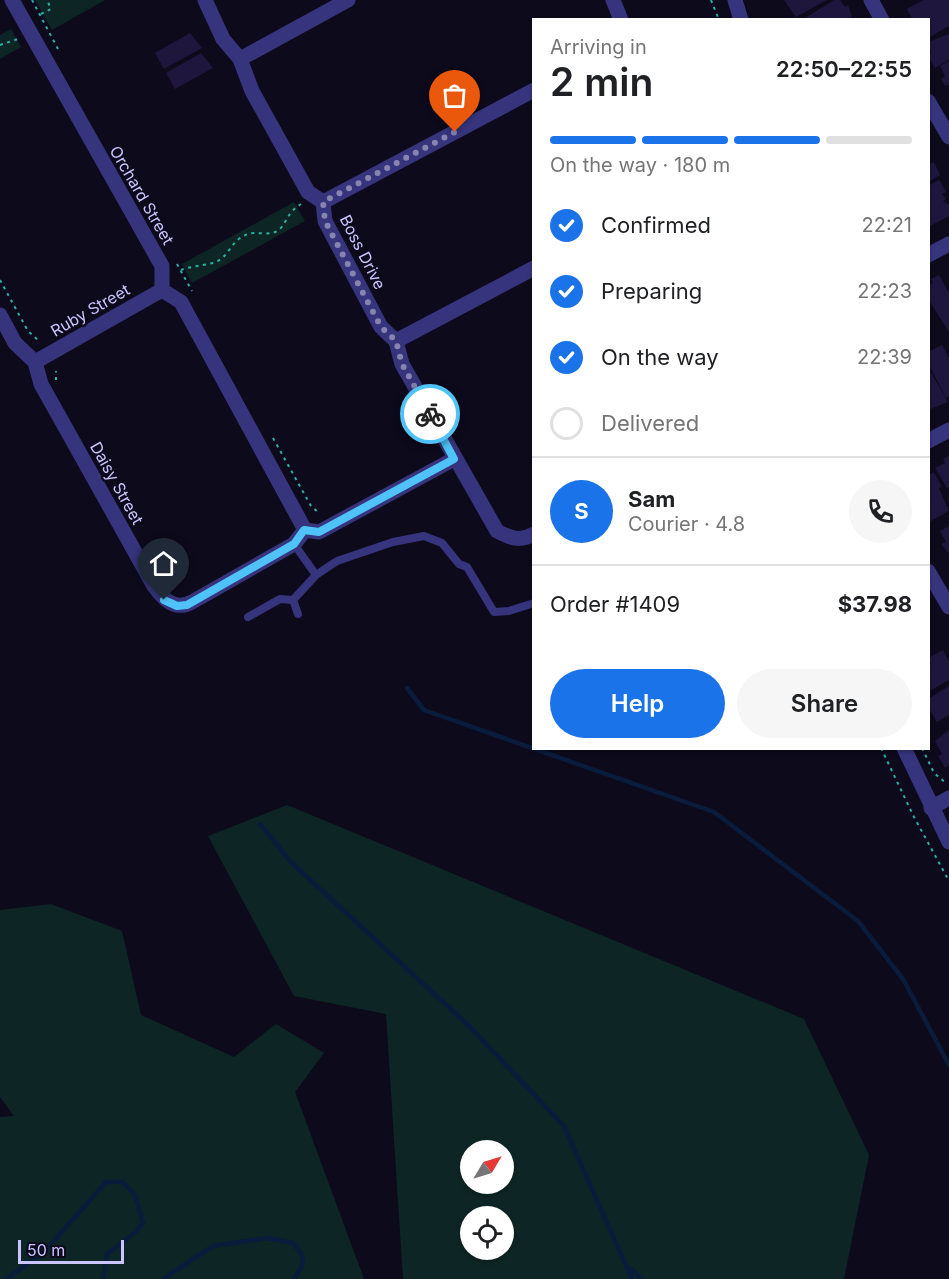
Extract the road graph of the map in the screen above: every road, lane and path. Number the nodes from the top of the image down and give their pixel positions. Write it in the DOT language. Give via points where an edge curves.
graph roads {
  1 [pos="12,0"];
  2 [pos="47,0"];
  3 [pos="205,0"];
  4 [pos="348,0"];
  5 [pos="613,0"];
  6 [pos="711,0"];
  7 [pos="735,0"];
  8 [pos="871,0"];
  9 [pos="40,15"];
  10 [pos="620,18"];
  11 [pos="718,18"];
  12 [pos="740,18"];
  13 [pos="881,18"];
  14 [pos="240,59"];
  15 [pos="532,91"];
  16 [pos="930,104"];
  17 [pos="949,137"];
  18 [pos="323,202"];
  19 [pos="302,203"];
  20 [pos="949,244"];
  21 [pos="930,254"];
  22 [pos="532,269"];
  23 [pos="162,290"];
  24 [pos="195,298"];
  25 [pos="0,315"];
  26 [pos="396,341"];
  27 [pos="36,362"];
  28 [pos="949,430"];
  29 [pos="270,433"];
  30 [pos="930,440"];
  31 [pos="454,459"];
  32 [pos="328,527"];
  33 [pos="304,530"];
  34 [pos="532,535"];
  35 [pos="294,544"];
  36 [pos="930,574"];
  37 [pos="316,575"];
  38 [pos="293,600"];
  39 [pos="532,604"];
  40 [pos="949,607"];
  41 [pos="297,614"];
  42 [pos="248,617"];
  43 [pos="882,750"];
  44 [pos="905,750"];
  45 [pos="923,750"];
  46 [pos="949,788"];
  47 [pos="949,798"];
  48 [pos="931,808"];
  49 [pos="949,842"];
  50 [pos="949,881"];
  1 -- 23 [label="street, Orchard Street" via="162,266"];
  2 -- 9 [label="path" via="51,9"];
  3 -- 14 [label="street, Boss Drive" via="223,39"];
  4 -- 14 [label="street"];
  5 -- 10 [label="street"];
  6 -- 11 [label="path"];
  7 -- 12 [label="street"];
  8 -- 13 [label="street"];
  14 -- 18 [label="street, Boss Drive" via="252,91 308,192"];
  15 -- 18 [label="street"];
  16 -- 17 [label="street"];
  18 -- 26 [label="street, Boss Drive" via="325,221 381,327"];
  19 -- 24 [label="path" via="274,232 242,236 222,259 180,270"];
  20 -- 21 [label="street"];
  22 -- 26 [label="street"];
  23 -- 27 [label="street, Ruby Street"];
  23 -- 33 [label="street" via="181,302"];
  25 -- 27 [label="street" via="15,343"];
  26 -- 31 [label="street, Boss Drive" via="402,364"];
  27 -- 35 [label="street, Daisy Street" via="40,384 164,600 177,606 187,605"];
  28 -- 30 [label="street"];
  29 -- 32 [label="path" via="311,506"];
  31 -- 32 [label="street"];
  31 -- 34 [label="street, Boss Drive" via="497,531 511,538"];
  32 -- 33 [label="street" via="319,532"];
  33 -- 35 [label="street, Daisy Street"];
  35 -- 37 [label="lane"];
  36 -- 40 [label="street"];
  37 -- 38 [label="lane"];
  37 -- 39 [label="lane" via="337,561 424,536 442,543 459,564 467,567 494,612"];
  38 -- 41 [label="lane"];
  38 -- 42 [label="lane" via="280,598"];
  43 -- 50 [label="path"];
  44 -- 48 [label="street"];
  45 -- 46 [label="path" via="934,773"];
  47 -- 48 [label="street"];
  48 -- 49 [label="street"];
}
